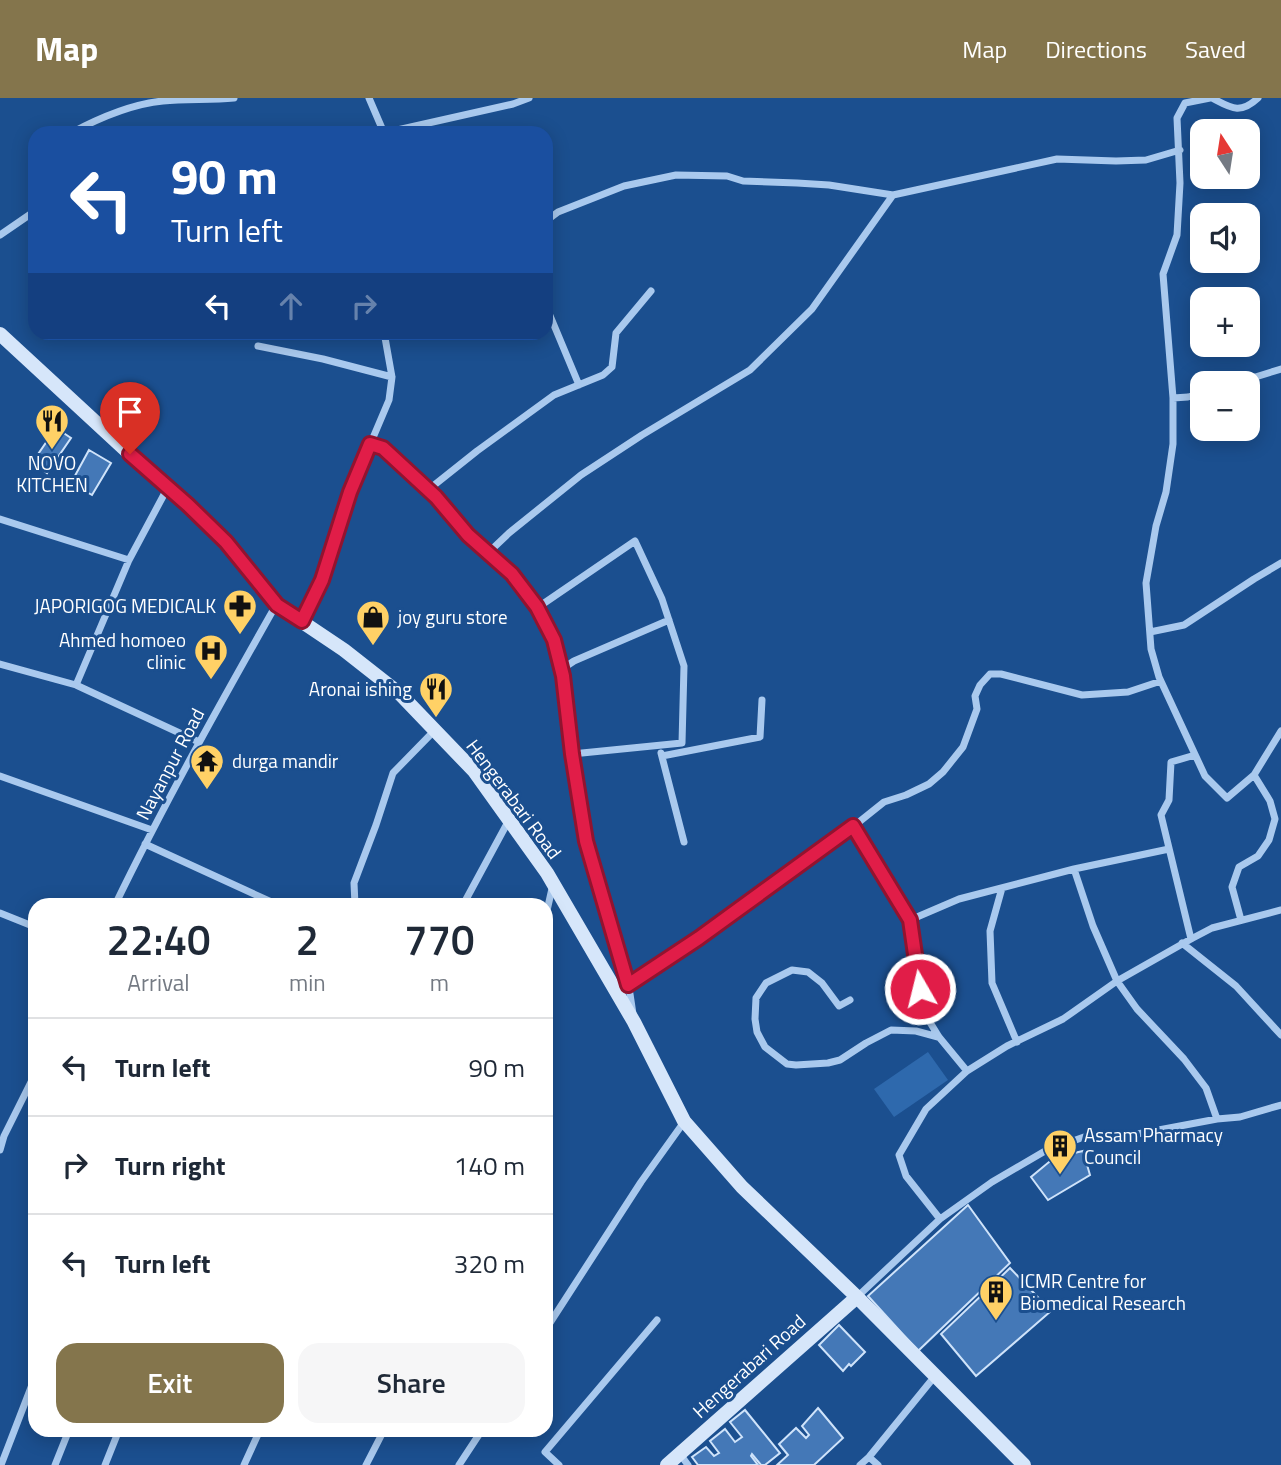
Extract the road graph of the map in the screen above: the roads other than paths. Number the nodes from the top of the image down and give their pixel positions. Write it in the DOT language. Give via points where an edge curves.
graph roads {
  1 [pos="234,98"];
  2 [pos="369,98"];
  3 [pos="529,98"];
  4 [pos="1211,98"];
  5 [pos="1258,98"];
  6 [pos="83,126"];
  7 [pos="381,126"];
  8 [pos="415,126"];
  9 [pos="1180,150"];
  10 [pos="893,195"];
  11 [pos="28,216"];
  12 [pos="553,216"];
  13 [pos="0,235"];
  14 [pos="651,291"];
  15 [pos="553,323"];
  16 [pos="2,338"];
  17 [pos="385,340"];
  18 [pos="258,346"];
  19 [pos="1281,369"];
  20 [pos="1260,376"];
  21 [pos="392,377"];
  22 [pos="579,385"];
  23 [pos="1190,396"];
  24 [pos="1172,398"];
  25 [pos="370,444"];
  26 [pos="168,487"];
  27 [pos="428,489"];
  28 [pos="0,519"];
  29 [pos="488,553"];
  30 [pos="130,560"];
  31 [pos="1281,563"];
  32 [pos="277,605"];
  33 [pos="537,607"];
  34 [pos="669,620"];
  35 [pos="302,621"];
  36 [pos="1150,632"];
  37 [pos="0,664"];
  38 [pos="562,669"];
  39 [pos="1161,681"];
  40 [pos="76,685"];
  41 [pos="762,700"];
  42 [pos="435,730"];
  43 [pos="1281,731"];
  44 [pos="199,742"];
  45 [pos="659,745"];
  46 [pos="572,754"];
  47 [pos="1195,755"];
  48 [pos="662,756"];
  49 [pos="1254,775"];
  50 [pos="0,776"];
  51 [pos="509,820"];
  52 [pos="853,826"];
  53 [pos="152,830"];
  54 [pos="684,842"];
  55 [pos="145,844"];
  56 [pos="1170,849"];
  57 [pos="1073,869"];
  58 [pos="553,883"];
  59 [pos="1002,888"];
  60 [pos="118,898"];
  61 [pos="263,898"];
  62 [pos="355,898"];
  63 [pos="467,898"];
  64 [pos="550,898"];
  65 [pos="1281,910"];
  66 [pos="0,913"];
  67 [pos="910,920"];
  68 [pos="1241,920"];
  69 [pos="28,924"];
  70 [pos="1191,939"];
  71 [pos="1182,943"];
  72 [pos="1117,981"];
  73 [pos="628,985"];
  74 [pos="850,1000"];
  75 [pos="634,1022"];
  76 [pos="1281,1035"];
  77 [pos="939,1037"];
  78 [pos="1017,1042"];
  79 [pos="967,1070"];
  80 [pos="28,1087"];
  81 [pos="1281,1105"];
  82 [pos="1217,1119"];
  83 [pos="684,1121"];
  84 [pos="2,1136"];
  85 [pos="0,1150"];
  86 [pos="940,1219"];
  87 [pos="857,1297"];
  88 [pos="553,1318"];
  89 [pos="657,1320"];
  90 [pos="936,1376"];
  91 [pos="28,1395"];
  92 [pos="66,1437"];
  93 [pos="116,1437"];
  94 [pos="257,1437"];
  95 [pos="380,1437"];
  96 [pos="477,1437"];
  97 [pos="869,1457"];
  98 [pos="684,1460"];
  99 [pos="1,1465"];
  100 [pos="55,1465"];
  101 [pos="104,1465"];
  102 [pos="244,1465"];
  103 [pos="366,1465"];
  104 [pos="459,1465"];
  105 [pos="559,1465"];
  106 [pos="667,1465"];
  107 [pos="860,1465"];
  108 [pos="878,1465"];
  109 [pos="1024,1465"];
  1 -- 6 [label="street" via="161,101"];
  2 -- 7 [label="street"];
  3 -- 8 [label="street"];
  4 -- 5 [label="street" via="1234,109 1249,107"];
  4 -- 9 [label="street" via="1185,103 1177,118"];
  9 -- 10 [label="street" via="1146,160 1057,159"];
  9 -- 24 [label="street" via="1177,235 1163,274"];
  10 -- 12 [label="street" via="818,184 676,175 624,186"];
  10 -- 29 [label="street" via="811,309 750,370 581,475"];
  11 -- 13 [label="street"];
  14 -- 22 [label="street" via="615,333 612,367 603,376"];
  15 -- 22 [label="street"];
  16 -- 26 [label="main road, Hengerabari Road"];
  17 -- 21 [label="street"];
  18 -- 21 [label="street"];
  19 -- 20 [label="street"];
  21 -- 25 [label="street" via="389,400"];
  22 -- 27 [label="street" via="554,396"];
  23 -- 24 [label="street"];
  24 -- 36 [label="street" via="1173,444 1146,583"];
  25 -- 27 [label="street" via="383,448"];
  25 -- 35 [label="street" via="322,580"];
  26 -- 30 [label="street"];
  26 -- 32 [label="main road, Hengerabari Road" via="226,542"];
  27 -- 29 [label="street"];
  28 -- 30 [label="street"];
  29 -- 33 [label="street" via="512,574"];
  30 -- 40 [label="street"];
  31 -- 36 [label="street" via="1184,625"];
  32 -- 35 [label="main road, Hengerabari Road"];
  32 -- 44 [label="street, Nayanpur Road"];
  33 -- 34 [label="street" via="635,541"];
  33 -- 38 [label="street"];
  34 -- 38 [label="street"];
  34 -- 45 [label="street" via="684,666 682,743"];
  35 -- 42 [label="main road, Hengerabari Road" via="400,694"];
  36 -- 39 [label="street"];
  37 -- 40 [label="street"];
  38 -- 46 [label="street"];
  39 -- 47 [label="street"];
  39 -- 52 [label="street" via="1128,692 1083,695 990,674 975,696 977,709 963,747 943,772 929,784 884,802"];
  40 -- 44 [label="street"];
  41 -- 48 [label="street" via="760,737"];
  42 -- 51 [label="main road, Hengerabari Road" via="474,771"];
  42 -- 62 [label="street" via="393,773 354,883"];
  43 -- 49 [label="street"];
  44 -- 53 [label="street, Nayanpur Road"];
  45 -- 46 [label="street"];
  45 -- 48 [label="street"];
  46 -- 73 [label="street" via="586,841"];
  47 -- 49 [label="street" via="1205,776 1227,798"];
  47 -- 56 [label="street" via="1171,762 1169,800 1161,814"];
  48 -- 54 [label="street"];
  49 -- 68 [label="street" via="1275,819 1269,840 1258,856 1239,867 1232,887"];
  50 -- 53 [label="street"];
  51 -- 58 [label="main road, Hengerabari Road"];
  51 -- 63 [label="street"];
  52 -- 67 [label="street"];
  52 -- 73 [label="street"];
  53 -- 55 [label="street, Nayanpur Road"];
  55 -- 60 [label="street, Nayanpur Road"];
  55 -- 61 [label="street"];
  56 -- 57 [label="street"];
  56 -- 70 [label="street"];
  57 -- 59 [label="street"];
  57 -- 72 [label="street"];
  58 -- 64 [label="street"];
  58 -- 75 [label="main road, Hengerabari Road"];
  59 -- 67 [label="street" via="959,899"];
  59 -- 78 [label="street" via="990,930 992,983"];
  65 -- 68 [label="street"];
  66 -- 69 [label="street"];
  67 -- 77 [label="street" via="923,1011"];
  68 -- 70 [label="street"];
  70 -- 71 [label="street"];
  71 -- 72 [label="street"];
  71 -- 76 [label="street" via="1236,986"];
  72 -- 78 [label="street" via="1063,1019"];
  72 -- 82 [label="street" via="1206,1088"];
  73 -- 75 [label="street"];
  74 -- 77 [label="street" via="839,1006 808,972 792,971 766,983 756,998 757,1032 765,1047 787,1064 796,1065 840,1060 891,1030"];
  75 -- 83 [label="main road, Hengerabari Road"];
  77 -- 79 [label="street"];
  78 -- 79 [label="street"];
  79 -- 86 [label="street" via="926,1109 899,1155 906,1176"];
  80 -- 84 [label="street"];
  81 -- 82 [label="street"];
  82 -- 86 [label="street" via="1132,1135 1084,1137 1045,1151"];
  83 -- 87 [label="main road, Hengerabari Road" via="742,1187"];
  83 -- 88 [label="street"];
  84 -- 85 [label="street"];
  86 -- 87 [label="street"];
  87 -- 90 [label="main road, Hengerabari Road"];
  87 -- 98 [label="main road, Hengerabari Road"];
  89 -- 105 [label="street" via="545,1452"];
  90 -- 97 [label="street"];
  90 -- 109 [label="main road, Hengerabari Road"];
  91 -- 99 [label="street"];
  92 -- 100 [label="street"];
  93 -- 101 [label="street"];
  94 -- 102 [label="street"];
  95 -- 103 [label="street"];
  96 -- 104 [label="street"];
  97 -- 107 [label="street"];
  97 -- 108 [label="street"];
  98 -- 106 [label="main road, Hengerabari Road"];
}
